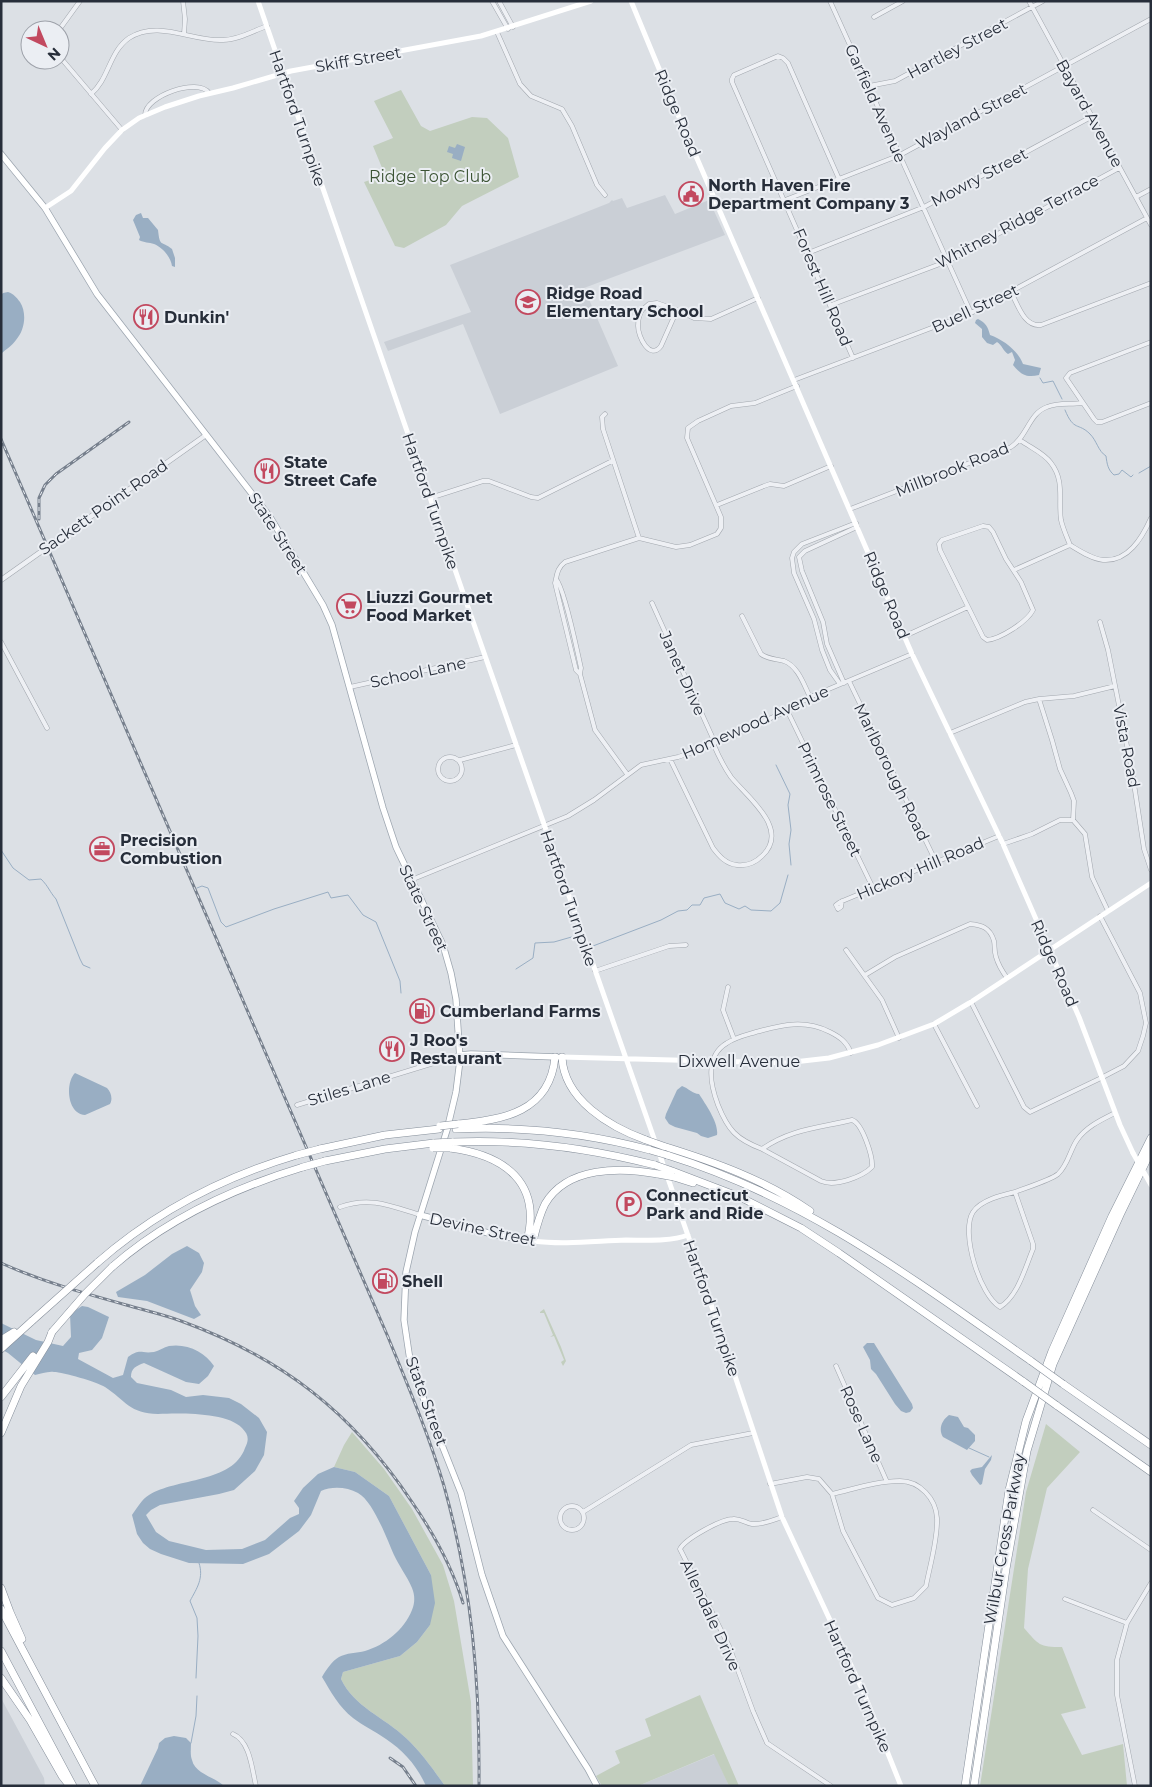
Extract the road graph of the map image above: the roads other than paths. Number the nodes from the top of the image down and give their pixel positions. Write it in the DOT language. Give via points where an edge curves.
graph roads {
  1 [pos="80,1"];
  2 [pos="183,1"];
  3 [pos="258,1"];
  4 [pos="492,1"];
  5 [pos="499,1"];
  6 [pos="590,1"];
  7 [pos="631,1"];
  8 [pos="830,1"];
  9 [pos="903,1"];
  10 [pos="1029,1"];
  11 [pos="1043,1"];
  12 [pos="1032,7"];
  13 [pos="874,17"];
  14 [pos="1151,19"];
  15 [pos="66,20"];
  16 [pos="267,26"];
  17 [pos="510,28"];
  18 [pos="497,32"];
  19 [pos="184,34"];
  20 [pos="1064,67"];
  21 [pos="70,69"];
  22 [pos="282,74"];
  23 [pos="869,86"];
  24 [pos="91,94"];
  25 [pos="209,94"];
  26 [pos="145,115"];
  27 [pos="1091,117"];
  28 [pos="122,130"];
  29 [pos="1,154"];
  30 [pos="900,155"];
  31 [pos="1119,168"];
  32 [pos="839,179"];
  33 [pos="1151,189"];
  34 [pos="605,195"];
  35 [pos="1136,197"];
  36 [pos="785,200"];
  37 [pos="924,206"];
  38 [pos="45,208"];
  39 [pos="1147,218"];
  40 [pos="1151,225"];
  41 [pos="808,252"];
  42 [pos="948,261"];
  43 [pos="1151,283"];
  44 [pos="1011,292"];
  45 [pos="758,298"];
  46 [pos="831,305"];
  47 [pos="677,310"];
  48 [pos="971,314"];
  49 [pos="1151,342"];
  50 [pos="853,358"];
  51 [pos="795,383"];
  52 [pos="1076,394"];
  53 [pos="1067,403"];
  54 [pos="1082,403"];
  55 [pos="1151,403"];
  56 [pos="605,414"];
  57 [pos="206,434"];
  58 [pos="1020,440"];
  59 [pos="612,461"];
  60 [pos="831,466"];
  61 [pos="430,498"];
  62 [pos="717,505"];
  63 [pos="850,509"];
  64 [pos="1151,518"];
  65 [pos="857,525"];
  66 [pos="639,538"];
  67 [pos="1070,546"];
  68 [pos="794,552"];
  69 [pos="800,555"];
  70 [pos="1014,570"];
  71 [pos="1,580"];
  72 [pos="652,602"];
  73 [pos="968,607"];
  74 [pos="742,616"];
  75 [pos="1100,622"];
  76 [pos="904,636"];
  77 [pos="1,642"];
  78 [pos="912,654"];
  79 [pos="485,657"];
  80 [pos="844,683"];
  81 [pos="1115,686"];
  82 [pos="350,687"];
  83 [pos="810,697"];
  84 [pos="1038,699"];
  85 [pos="787,710"];
  86 [pos="47,728"];
  87 [pos="950,733"];
  88 [pos="714,743"];
  89 [pos="516,745"];
  90 [pos="670,759"];
  91 [pos="460,760"];
  92 [pos="627,774"];
  93 [pos="1073,820"];
  94 [pos="544,826"];
  95 [pos="999,836"];
  96 [pos="1003,844"];
  97 [pos="936,862"];
  98 [pos="1151,870"];
  99 [pos="411,880"];
  100 [pos="1151,883"];
  101 [pos="873,888"];
  102 [pos="842,901"];
  103 [pos="1108,911"];
  104 [pos="1100,916"];
  105 [pos="686,945"];
  106 [pos="846,950"];
  107 [pos="1049,950"];
  108 [pos="594,971"];
  109 [pos="865,975"];
  110 [pos="1007,978"];
  111 [pos="728,988"];
  112 [pos="971,1002"];
  113 [pos="934,1024"];
  114 [pos="899,1038"];
  115 [pos="734,1039"];
  116 [pos="850,1053"];
  117 [pos="460,1055"];
  118 [pos="559,1057"];
  119 [pos="626,1059"];
  120 [pos="712,1062"];
  121 [pos="1103,1078"];
  122 [pos="297,1105"];
  123 [pos="977,1106"];
  124 [pos="1115,1113"];
  125 [pos="457,1126"];
  126 [pos="1151,1138"];
  127 [pos="451,1145"];
  128 [pos="762,1149"];
  129 [pos="1151,1151"];
  130 [pos="673,1174"];
  131 [pos="1151,1185"];
  132 [pos="1015,1192"];
  133 [pos="340,1208"];
  134 [pos="420,1215"];
  135 [pos="821,1221"];
  136 [pos="688,1235"];
  137 [pos="530,1241"];
  138 [pos="32,1321"];
  139 [pos="52,1332"];
  140 [pos="1,1340"];
  141 [pos="1,1348"];
  142 [pos="836,1366"];
  143 [pos="1,1397"];
  144 [pos="1,1433"];
  145 [pos="754,1433"];
  146 [pos="1151,1445"];
  147 [pos="1151,1472"];
  148 [pos="887,1482"];
  149 [pos="770,1484"];
  150 [pos="832,1494"];
  151 [pos="1093,1510"];
  152 [pos="583,1512"];
  153 [pos="782,1517"];
  154 [pos="1151,1550"];
  155 [pos="1151,1583"];
  156 [pos="1,1588"];
  157 [pos="1065,1599"];
  158 [pos="1,1609"];
  159 [pos="1127,1623"];
  160 [pos="1,1651"];
  161 [pos="29,1661"];
  162 [pos="1,1678"];
  163 [pos="233,1734"];
  164 [pos="72,1786"];
  165 [pos="95,1786"];
  166 [pos="256,1786"];
  167 [pos="597,1786"];
  168 [pos="831,1786"];
  169 [pos="901,1786"];
  170 [pos="965,1786"];
  171 [pos="974,1786"];
  172 [pos="1135,1786"];
  1 -- 15 [label="street"];
  2 -- 19 [label="street"];
  3 -- 16 [label="main road, Hartford Turnpike"];
  4 -- 17 [label="street"];
  5 -- 17 [label="street"];
  6 -- 17 [label="main road, Skiff Street"];
  7 -- 45 [label="main road, Ridge Road"];
  8 -- 23 [label="street, Garfield Avenue"];
  9 -- 13 [label="street"];
  10 -- 12 [label="street, Bayard Avenue"];
  11 -- 12 [label="street, Hartley Street"];
  12 -- 20 [label="street, Bayard Avenue"];
  12 -- 23 [label="street, Hartley Street" via="895,81"];
  14 -- 20 [label="street, Wayland Street"];
  16 -- 19 [label="street" via="224,40"];
  16 -- 22 [label="main road, Hartford Turnpike"];
  17 -- 18 [label="main road, Skiff Street"];
  18 -- 22 [label="main road, Skiff Street"];
  18 -- 34 [label="street" via="520,84 531,96 562,109 597,185"];
  19 -- 24 [label="street" via="156,31 131,36 116,51"];
  20 -- 27 [label="street, Bayard Avenue"];
  20 -- 30 [label="street, Wayland Street"];
  21 -- 24 [label="street"];
  22 -- 25 [label="main road, Skiff Street"];
  22 -- 61 [label="main road, Hartford Turnpike"];
  23 -- 30 [label="street, Garfield Avenue"];
  24 -- 28 [label="street"];
  25 -- 26 [label="main road, Skiff Street"];
  25 -- 26 [label="street" via="205,89 194,86 176,90 151,103"];
  26 -- 28 [label="main road, Skiff Street"];
  27 -- 31 [label="street, Bayard Avenue"];
  27 -- 37 [label="street, Mowry Street"];
  28 -- 38 [label="main road, Skiff Street" via="71,191"];
  29 -- 38 [label="main road, State Street"];
  30 -- 32 [label="street, Wayland Street"];
  30 -- 37 [label="street, Garfield Avenue"];
  31 -- 35 [label="street, Bayard Avenue"];
  31 -- 42 [label="street, Whitney Ridge Terrace"];
  32 -- 36 [label="street, Wayland Street"];
  32 -- 36 [label="street, Forest Hill Road" via="788,63 778,56 734,75 732,79"];
  33 -- 35 [label="street"];
  35 -- 39 [label="street, Bayard Avenue"];
  36 -- 41 [label="street, Forest Hill Road"];
  37 -- 41 [label="street, Mowry Street"];
  37 -- 42 [label="street, Garfield Avenue"];
  38 -- 57 [label="main road, State Street" via="96,293"];
  39 -- 40 [label="street, Bayard Avenue"];
  39 -- 44 [label="street, Buell Street"];
  41 -- 46 [label="street, Forest Hill Road"];
  42 -- 46 [label="street, Whitney Ridge Terrace"];
  42 -- 48 [label="street, Garfield Avenue"];
  43 -- 44 [label="street" via="1035,326 1028,322"];
  44 -- 48 [label="street, Buell Street"];
  45 -- 47 [label="street" via="711,319 694,318"];
  45 -- 51 [label="main road, Ridge Road"];
  46 -- 50 [label="street, Forest Hill Road"];
  47 -- 47 [label="street" via="661,347 656,351 649,349 638,328 642,310 657,303"];
  48 -- 50 [label="street, Buell Street"];
  49 -- 52 [label="street" via="1070,373 1066,378"];
  50 -- 51 [label="street, Buell Street"];
  51 -- 60 [label="main road, Ridge Road"];
  51 -- 62 [label="street, Buell Street" via="755,404 730,406 688,428 687,438"];
  52 -- 53 [label="street"];
  52 -- 54 [label="street"];
  53 -- 54 [label="street, Millbrook Road"];
  53 -- 58 [label="street, Millbrook Road" via="1040,410"];
  54 -- 55 [label="street" via="1097,422 1102,422"];
  56 -- 59 [label="street" via="602,417 603,430"];
  57 -- 71 [label="street, Sackett Point Road"];
  57 -- 82 [label="main road, State Street" via="270,517 323,605"];
  58 -- 63 [label="street, Millbrook Road"];
  58 -- 67 [label="street" via="1045,456 1058,476 1062,521"];
  59 -- 61 [label="street" via="538,498 483,481"];
  59 -- 66 [label="street"];
  60 -- 62 [label="street" via="784,486 770,484"];
  60 -- 63 [label="main road, Ridge Road"];
  61 -- 79 [label="main road, Hartford Turnpike"];
  62 -- 66 [label="street" via="722,522 715,536 676,547"];
  63 -- 65 [label="main road, Ridge Road"];
  64 -- 67 [label="street" via="1134,548 1112,559 1095,558"];
  65 -- 68 [label="street" via="802,544"];
  65 -- 69 [label="street"];
  65 -- 76 [label="main road, Ridge Road"];
  66 -- 92 [label="street" via="565,562 556,579 560,583 595,730"];
  67 -- 70 [label="street"];
  68 -- 69 [label="street"];
  68 -- 80 [label="street, Marlborough Road" via="794,573 814,619 819,642 828,665"];
  69 -- 80 [label="street, Marlborough Road" via="802,571 822,617 827,644"];
  70 -- 73 [label="street" via="1032,605 1030,616 994,640 987,640"];
  70 -- 73 [label="street" via="989,527 983,526 942,540 940,550"];
  72 -- 88 [label="street, Janet Drive"];
  73 -- 76 [label="street"];
  74 -- 83 [label="street" via="761,654 788,663 799,675"];
  75 -- 81 [label="street, Vista Road"];
  76 -- 78 [label="main road, Ridge Road"];
  77 -- 86 [label="street"];
  78 -- 80 [label="street, Homewood Avenue"];
  78 -- 87 [label="main road, Ridge Road"];
  79 -- 82 [label="street, School Lane"];
  79 -- 89 [label="main road, Hartford Turnpike"];
  80 -- 83 [label="street, Homewood Avenue"];
  80 -- 97 [label="street, Marlborough Road"];
  81 -- 84 [label="street" via="1074,696"];
  81 -- 98 [label="street, Vista Road" via="1144,849"];
  82 -- 99 [label="main road, State Street" via="383,808"];
  83 -- 85 [label="street, Homewood Avenue"];
  84 -- 87 [label="street"];
  84 -- 93 [label="street" via="1060,769 1074,801"];
  85 -- 88 [label="street, Homewood Avenue"];
  85 -- 101 [label="street, Primrose Street"];
  87 -- 95 [label="main road, Ridge Road"];
  88 -- 90 [label="street, Homewood Avenue"];
  88 -- 90 [label="street, Janet Drive" via="731,777 768,822 771,835 768,847 752,863 732,864 713,848"];
  89 -- 91 [label="street"];
  89 -- 94 [label="main road, Hartford Turnpike"];
  90 -- 92 [label="street, Homewood Avenue" via="648,762"];
  91 -- 91 [label="street" via="453,756 445,757 439,763 438,771 442,778 454,781 460,776 463,768"];
  92 -- 94 [label="street, Homewood Avenue" via="582,808"];
  93 -- 96 [label="street" via="1060,820"];
  93 -- 103 [label="street" via="1084,834 1092,877"];
  94 -- 99 [label="street, Homewood Avenue"];
  94 -- 108 [label="main road, Hartford Turnpike"];
  95 -- 96 [label="main road, Ridge Road"];
  95 -- 97 [label="street, Hickory Hill Road"];
  96 -- 107 [label="main road, Ridge Road"];
  97 -- 101 [label="street, Hickory Hill Road"];
  99 -- 117 [label="main road, State Street" via="447,957 456,999"];
  100 -- 103 [label="main road, Dixwell Avenue"];
  101 -- 102 [label="street, Hickory Hill Road"];
  103 -- 104 [label="main road, Dixwell Avenue"];
  104 -- 107 [label="main road, Dixwell Avenue"];
  104 -- 121 [label="street" via="1140,993 1146,1023 1138,1051 1124,1066"];
  105 -- 108 [label="street" via="669,946"];
  106 -- 109 [label="street"];
  107 -- 110 [label="main road, Dixwell Avenue"];
  107 -- 121 [label="main road, Ridge Road"];
  108 -- 119 [label="main road, Hartford Turnpike"];
  109 -- 110 [label="street" via="895,957 970,924 982,925 989,932 994,940 997,960"];
  109 -- 114 [label="street" via="882,1000"];
  110 -- 112 [label="main road, Dixwell Avenue"];
  111 -- 115 [label="street" via="723,1010"];
  112 -- 113 [label="main road, Dixwell Avenue"];
  112 -- 121 [label="street" via="1024,1107 1030,1112"];
  113 -- 114 [label="main road, Dixwell Avenue"];
  113 -- 123 [label="street"];
  114 -- 116 [label="main road, Dixwell Avenue"];
  115 -- 116 [label="street" via="780,1025 800,1023 839,1037 847,1044"];
  115 -- 120 [label="street" via="719,1049"];
  116 -- 120 [label="main road, Dixwell Avenue" via="785,1063"];
  117 -- 118 [label="main road, Dixwell Avenue"];
  117 -- 122 [label="street, Stiles Lane"];
  117 -- 134 [label="main road, State Street" via="452,1112"];
  118 -- 119 [label="main road, Dixwell Avenue"];
  118 -- 125 [label="highway" via="547,1085 526,1106 500,1118"];
  118 -- 135 [label="highway, bridge" via="569,1083 587,1106 616,1126 755,1179 800,1204"];
  119 -- 120 [label="main road, Dixwell Avenue"];
  119 -- 136 [label="main road, Hartford Turnpike"];
  120 -- 128 [label="street" via="713,1089 727,1124 742,1140"];
  121 -- 124 [label="main road, Ridge Road"];
  124 -- 131 [label="main road, Ridge Road, bridge"];
  124 -- 132 [label="street" via="1084,1132 1057,1175"];
  125 -- 135 [label="highway, bridge" via="552,1132 650,1150 740,1181"];
  125 -- 138 [label="highway, bridge" via="320,1149 247,1172 186,1200 140,1228"];
  126 -- 170 [label="highway, Wilbur Cross Parkway" via="1052,1351 1026,1420 1009,1490"];
  127 -- 130 [label="highway, bridge" via="498,1141 551,1145 655,1165"];
  127 -- 137 [label="highway" via="492,1160 520,1182 531,1207"];
  127 -- 139 [label="highway, bridge" via="409,1146 325,1161 250,1185 195,1210 155,1234 112,1267"];
  128 -- 128 [label="street" via="827,1184 838,1184 872,1167 862,1131 854,1121 799,1130"];
  129 -- 171 [label="highway, Wilbur Cross Parkway" via="1053,1364 1032,1434 1016,1505"];
  130 -- 137 [label="highway, bridge" via="611,1170 567,1183 545,1204"];
  130 -- 147 [label="highway, bridge" via="726,1190 816,1238"];
  132 -- 132 [label="street" via="1033,1249 1015,1291 1000,1307 984,1290 969,1229 971,1216 978,1207 1003,1194"];
  133 -- 134 [label="street, Devine Street" via="370,1201"];
  134 -- 137 [label="main road, Devine Street"];
  134 -- 167 [label="main road, State Street" via="404,1292 405,1330 411,1367 461,1492 482,1574 503,1636"];
  135 -- 146 [label="highway, bridge" via="888,1262"];
  136 -- 137 [label="main road, Devine Street" via="660,1239"];
  136 -- 145 [label="main road, Hartford Turnpike"];
  138 -- 140 [label="highway"];
  138 -- 141 [label="highway"];
  139 -- 143 [label="highway"];
  139 -- 144 [label="highway" via="21,1386"];
  142 -- 148 [label="street, Rose Lane"];
  145 -- 149 [label="main road, Hartford Turnpike"];
  145 -- 152 [label="street" via="692,1445"];
  148 -- 150 [label="street"];
  148 -- 150 [label="street" via="914,1484 928,1493 937,1517 926,1586 914,1598 892,1605 878,1598 843,1531"];
  149 -- 150 [label="street" via="819,1478"];
  149 -- 153 [label="main road, Hartford Turnpike"];
  151 -- 154 [label="street"];
  152 -- 152 [label="street" via="572,1506 564,1509 560,1516 561,1525 571,1531 578,1529 584,1523"];
  153 -- 168 [label="street, Allendale Drive" via="752,1524 730,1519 683,1543 680,1549 729,1646 767,1743"];
  153 -- 169 [label="main road, Hartford Turnpike" via="863,1690"];
  155 -- 159 [label="street"];
  156 -- 161 [label="highway" via="26,1645"];
  157 -- 159 [label="street"];
  158 -- 161 [label="highway"];
  159 -- 172 [label="street" via="1117,1660 1117,1696"];
  160 -- 164 [label="highway"];
  161 -- 165 [label="highway"];
  162 -- 164 [label="highway" via="62,1776"];
  163 -- 166 [label="street" via="245,1746"];
}
